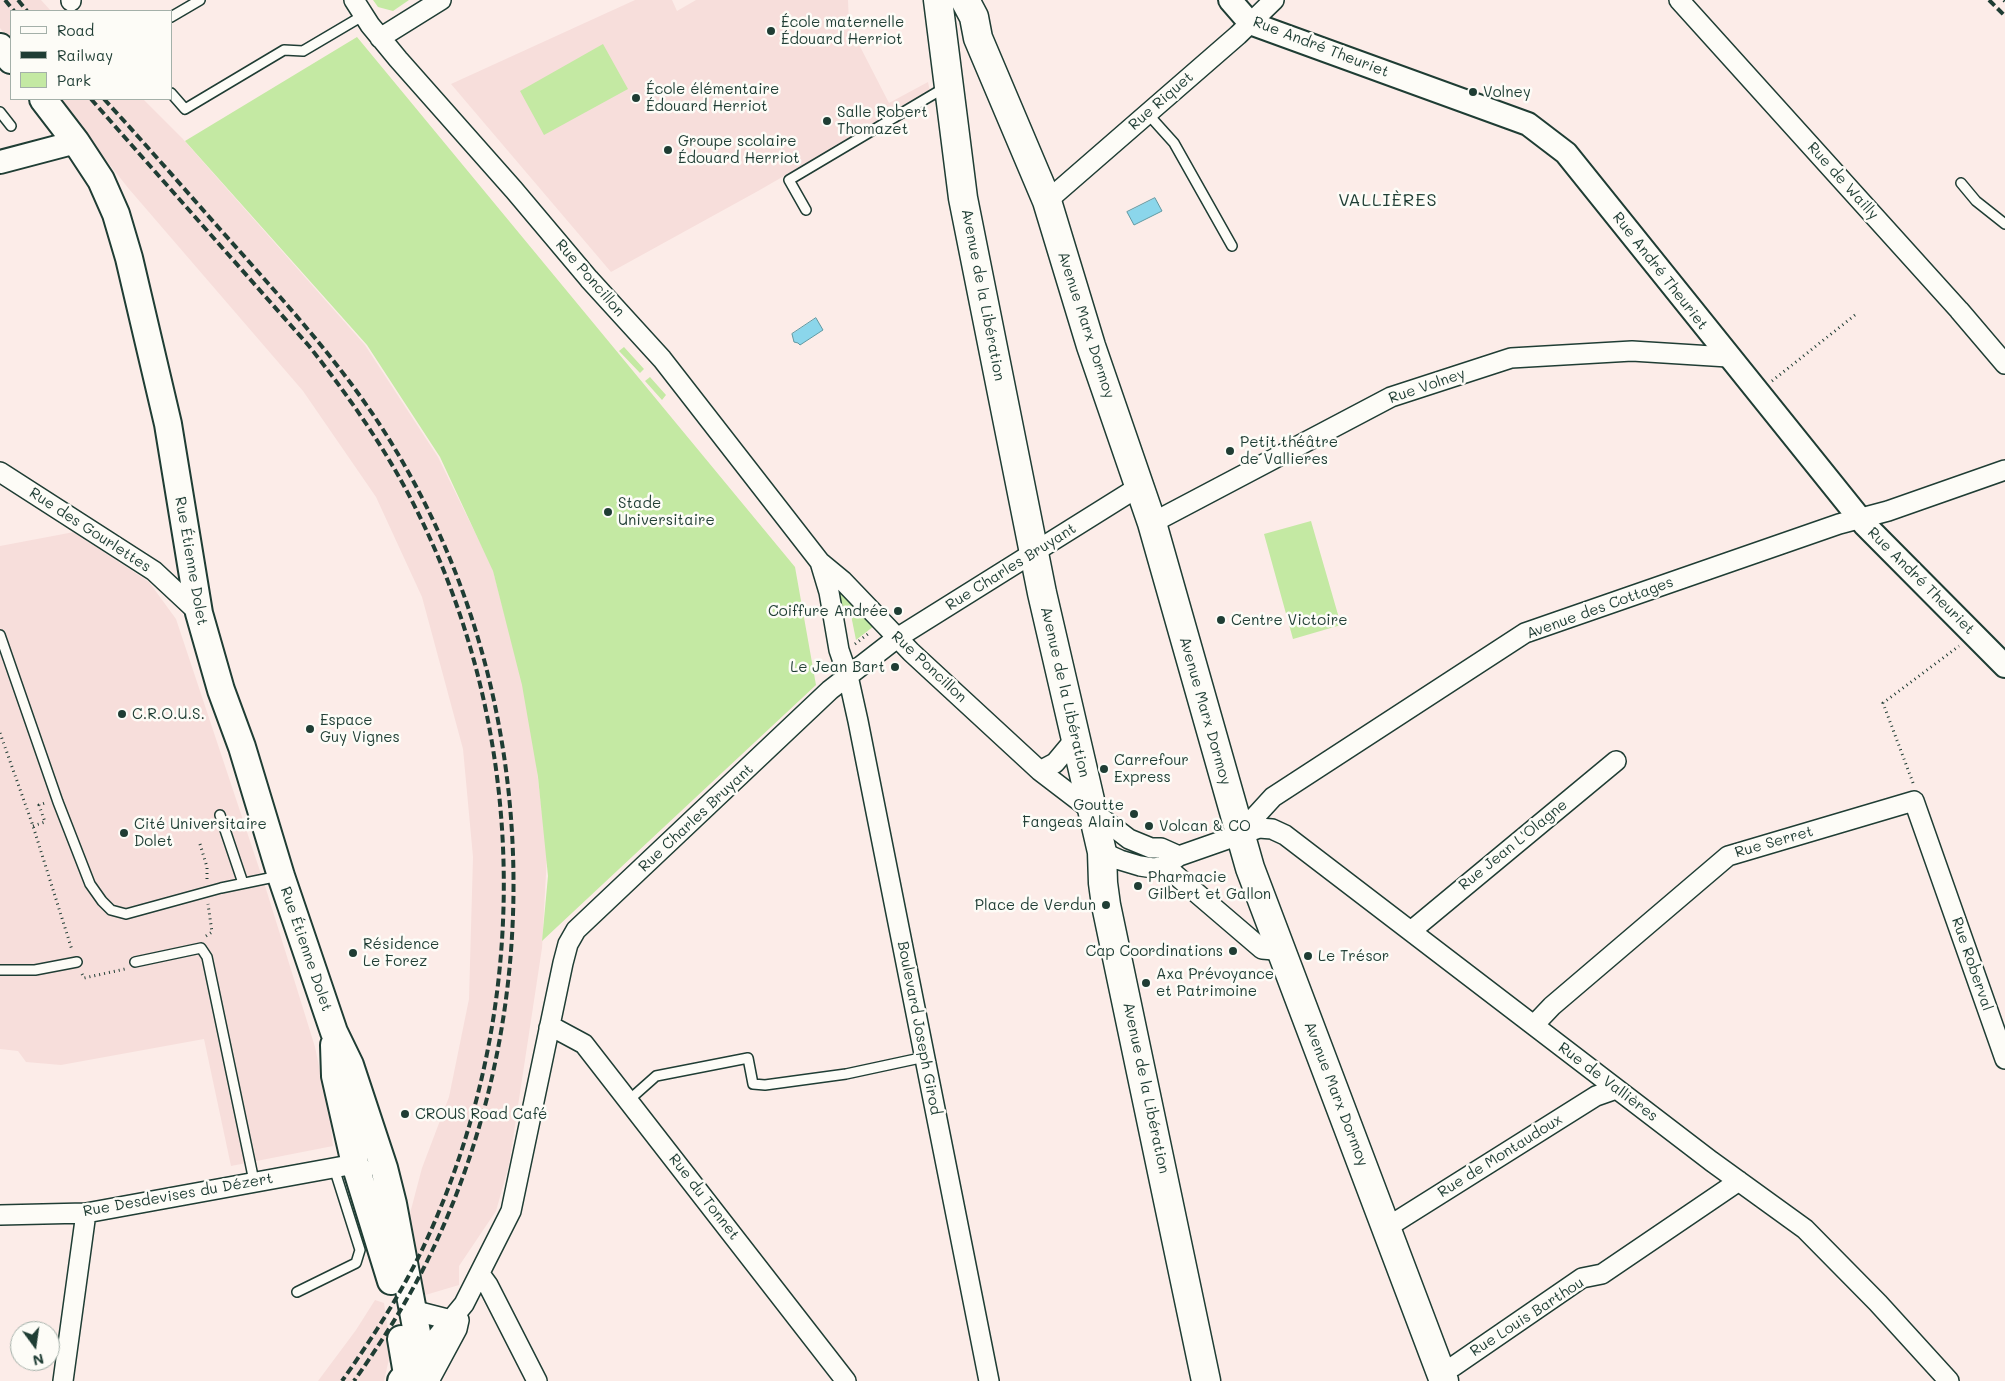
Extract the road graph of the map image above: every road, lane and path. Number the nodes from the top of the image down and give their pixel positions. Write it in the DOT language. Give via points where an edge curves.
graph roads {
  1 [pos="200,0"];
  2 [pos="441,0"];
  3 [pos="938,0"];
  4 [pos="965,0"];
  5 [pos="1230,0"];
  6 [pos="1274,0"];
  7 [pos="1679,0"];
  8 [pos="359,8"];
  9 [pos="172,16"];
  10 [pos="1250,23"];
  11 [pos="380,38"];
  12 [pos="978,38"];
  13 [pos="0,47"];
  14 [pos="946,52"];
  15 [pos="10,59"];
  16 [pos="949,85"];
  17 [pos="172,94"];
  18 [pos="43,100"];
  19 [pos="0,112"];
  20 [pos="1147,113"];
  21 [pos="11,126"];
  22 [pos="76,142"];
  23 [pos="0,162"];
  24 [pos="1961,183"];
  25 [pos="1047,201"];
  26 [pos="806,210"];
  27 [pos="2005,224"];
  28 [pos="1232,246"];
  29 [pos="1855,315"];
  30 [pos="1728,357"];
  31 [pos="2005,364"];
  32 [pos="1758,392"];
  33 [pos="2005,470"];
  34 [pos="0,472"];
  35 [pos="1140,486"];
  36 [pos="1860,518"];
  37 [pos="1152,523"];
  38 [pos="1034,552"];
  39 [pos="820,562"];
  40 [pos="199,613"];
  41 [pos="0,635"];
  42 [pos="1974,635"];
  43 [pos="897,638"];
  44 [pos="2005,666"];
  45 [pos="848,676"];
  46 [pos="0,733"];
  47 [pos="1075,738"];
  48 [pos="1616,761"];
  49 [pos="1040,771"];
  50 [pos="1914,802"];
  51 [pos="48,811"];
  52 [pos="1092,811"];
  53 [pos="220,815"];
  54 [pos="33,826"];
  55 [pos="1240,833"];
  56 [pos="1102,852"];
  57 [pos="1172,861"];
  58 [pos="281,876"];
  59 [pos="242,883"];
  60 [pos="1411,930"];
  61 [pos="1280,947"];
  62 [pos="77,962"];
  63 [pos="135,962"];
  64 [pos="0,970"];
  65 [pos="1534,1025"];
  66 [pos="549,1028"];
  67 [pos="334,1032"];
  68 [pos="925,1056"];
  69 [pos="2005,1059"];
  70 [pos="1616,1088"];
  71 [pos="629,1100"];
  72 [pos="381,1158"];
  73 [pos="345,1166"];
  74 [pos="1739,1180"];
  75 [pos="254,1181"];
  76 [pos="86,1213"];
  77 [pos="0,1215"];
  78 [pos="1386,1228"];
  79 [pos="480,1274"];
  80 [pos="297,1292"];
  81 [pos="464,1304"];
  82 [pos="412,1310"];
  83 [pos="451,1320"];
  84 [pos="418,1371"];
  85 [pos="1442,1376"];
  86 [pos="63,1381"];
  87 [pos="537,1381"];
  88 [pos="846,1381"];
  89 [pos="989,1381"];
  90 [pos="1206,1381"];
  91 [pos="1948,1381"];
  1 -- 9 [label="lane"];
  2 -- 11 [label="street"];
  3 -- 14 [label="main road, Avenue de la Libération"];
  4 -- 12 [label="main road, Avenue Marx Dormoy" via="974,17"];
  5 -- 10 [label="street, Rue André Theuriet"];
  6 -- 10 [label="street, Rue Riquet"];
  7 -- 31 [label="street, Rue de Wailly"];
  8 -- 11 [label="street, Rue Poncillon"];
  8 -- 17 [label="lane" via="303,51 284,50 185,109"];
  10 -- 20 [label="street, Rue Riquet"];
  10 -- 30 [label="street, Rue André Theuriet" via="1528,124 1540,132 1571,160"];
  11 -- 39 [label="street, Rue Poncillon" via="662,359"];
  12 -- 14 [label="main road" via="960,31 952,36"];
  12 -- 25 [label="main road, Avenue Marx Dormoy"];
  13 -- 15 [label="main road"];
  14 -- 16 [label="main road, Avenue de la Libération"];
  16 -- 26 [label="lane" via="789,180"];
  16 -- 38 [label="main road, Avenue de la Libération" via="963,198"];
  18 -- 22 [label="main road, Rue Étienne Dolet"];
  19 -- 21 [label="lane"];
  20 -- 25 [label="street, Rue Riquet"];
  20 -- 28 [label="lane" via="1174,143"];
  22 -- 23 [label="street"];
  22 -- 40 [label="main road, Rue Étienne Dolet" via="101,180 116,214 129,258 168,424"];
  24 -- 27 [label="lane" via="1976,201"];
  25 -- 35 [label="main road, Avenue Marx Dormoy" via="1091,346"];
  29 -- 32 [label="path"];
  30 -- 32 [label="street, Rue André Theuriet"];
  30 -- 37 [label="street, Rue Volney" via="1632,351 1511,358 1391,398"];
  32 -- 36 [label="street, Rue André Theuriet"];
  33 -- 36 [label="street, Avenue des Cottages"];
  34 -- 40 [label="street, Rue des Gourlettes" via="154,571"];
  35 -- 37 [label="main road, Avenue Marx Dormoy"];
  35 -- 38 [label="street, Rue Charles Bruyant"];
  36 -- 42 [label="street, Rue André Theuriet"];
  36 -- 55 [label="street, Avenue des Cottages" via="1525,633 1272,797"];
  37 -- 55 [label="main road, Avenue Marx Dormoy"];
  38 -- 43 [label="street, Rue Charles Bruyant"];
  38 -- 47 [label="main road, Avenue de la Libération"];
  39 -- 43 [label="street, Rue Poncillon" via="843,581"];
  39 -- 45 [label="street, Rue Poncillon" via="839,650"];
  40 -- 58 [label="main road, Rue Étienne Dolet"];
  41 -- 59 [label="lane" via="63,815 90,884 102,901 111,910 126,914"];
  42 -- 44 [label="street, Rue André Theuriet"];
  42 -- 50 [label="path" via="1883,703 1913,780"];
  43 -- 45 [label="street, Rue Charles Bruyant"];
  43 -- 49 [label="street, Rue Poncillon"];
  45 -- 66 [label="street, Rue Charles Bruyant" via="576,930 562,963"];
  45 -- 68 [label="street, Boulevard Joseph Girod"];
  46 -- 54 [label="path"];
  47 -- 49 [label="street" via="1055,762"];
  47 -- 52 [label="main road, Avenue de la Libération"];
  48 -- 60 [label="street, Rue Jean L'Olagne"];
  49 -- 52 [label="street, Rue Poncillon"];
  50 -- 65 [label="street, Rue Serret" via="1728,856 1552,1006"];
  50 -- 69 [label="street, Rue Roberval"];
  51 -- 54 [label="path" via="45,802 39,805 45,822"];
  52 -- 56 [label="main road, Avenue de la Libération"];
  52 -- 57 [label="street" via="1129,839 1150,848 1161,848"];
  53 -- 59 [label="lane"];
  54 -- 62 [label="path"];
  55 -- 57 [label="street"];
  55 -- 60 [label="street, Rue de Vallières" via="1259,828 1285,835"];
  55 -- 61 [label="main road, Avenue Marx Dormoy"];
  56 -- 57 [label="street" via="1153,868"];
  56 -- 90 [label="main road, Avenue de la Libération" via="1106,905"];
  57 -- 61 [label="street" via="1262,949"];
  58 -- 59 [label="lane"];
  58 -- 67 [label="main road, Rue Étienne Dolet"];
  60 -- 65 [label="street, Rue de Vallières"];
  61 -- 78 [label="main road, Avenue Marx Dormoy"];
  62 -- 63 [label="path" via="84,978 135,967"];
  62 -- 64 [label="lane" via="34,970"];
  63 -- 75 [label="lane" via="201,948 207,957"];
  65 -- 70 [label="street, Rue de Vallières"];
  66 -- 71 [label="street, Rue du Tonnet" via="564,1032 584,1044"];
  66 -- 79 [label="street, Rue Charles Bruyant" via="511,1211"];
  67 -- 72 [label="main road, Rue Étienne Dolet" via="350,1065"];
  67 -- 73 [label="main road, Rue Étienne Dolet" via="335,1076"];
  68 -- 71 [label="lane" via="846,1074 765,1085 753,1084 748,1058 656,1076"];
  68 -- 89 [label="street, Boulevard Joseph Girod"];
  70 -- 74 [label="street, Rue de Vallières"];
  70 -- 78 [label="street, Rue de Montaudoux" via="1596,1096"];
  71 -- 88 [label="street, Rue du Tonnet"];
  72 -- 73 [label="street, Rue Desdevises du Dézert" via="366,1172"];
  72 -- 82 [label="main road, Rue Étienne Dolet" via="393,1204"];
  73 -- 75 [label="street, Rue Desdevises du Dézert"];
  73 -- 80 [label="lane" via="360,1250 356,1263"];
  73 -- 84 [label="main road, Rue Étienne Dolet" via="391,1278"];
  74 -- 85 [label="street, Rue Louis Barthou" via="1602,1274 1582,1278"];
  74 -- 91 [label="street, Rue de Vallières" via="1805,1229 1828,1251"];
  75 -- 76 [label="street, Rue Desdevises du Dézert"];
  76 -- 77 [label="street, Rue Desdevises du Dézert"];
  76 -- 86 [label="street"];
  78 -- 85 [label="main road, Avenue Marx Dormoy"];
  79 -- 81 [label="street, Rue Charles Bruyant"];
  79 -- 87 [label="street"];
  81 -- 83 [label="street, Rue Charles Bruyant"];
  81 -- 84 [label="street, Rue Charles Bruyant" via="456,1329"];
  82 -- 83 [label="street"];
  82 -- 84 [label="main road, Rue Étienne Dolet"];
  83 -- 84 [label="street, Rue Charles Bruyant"];
}
